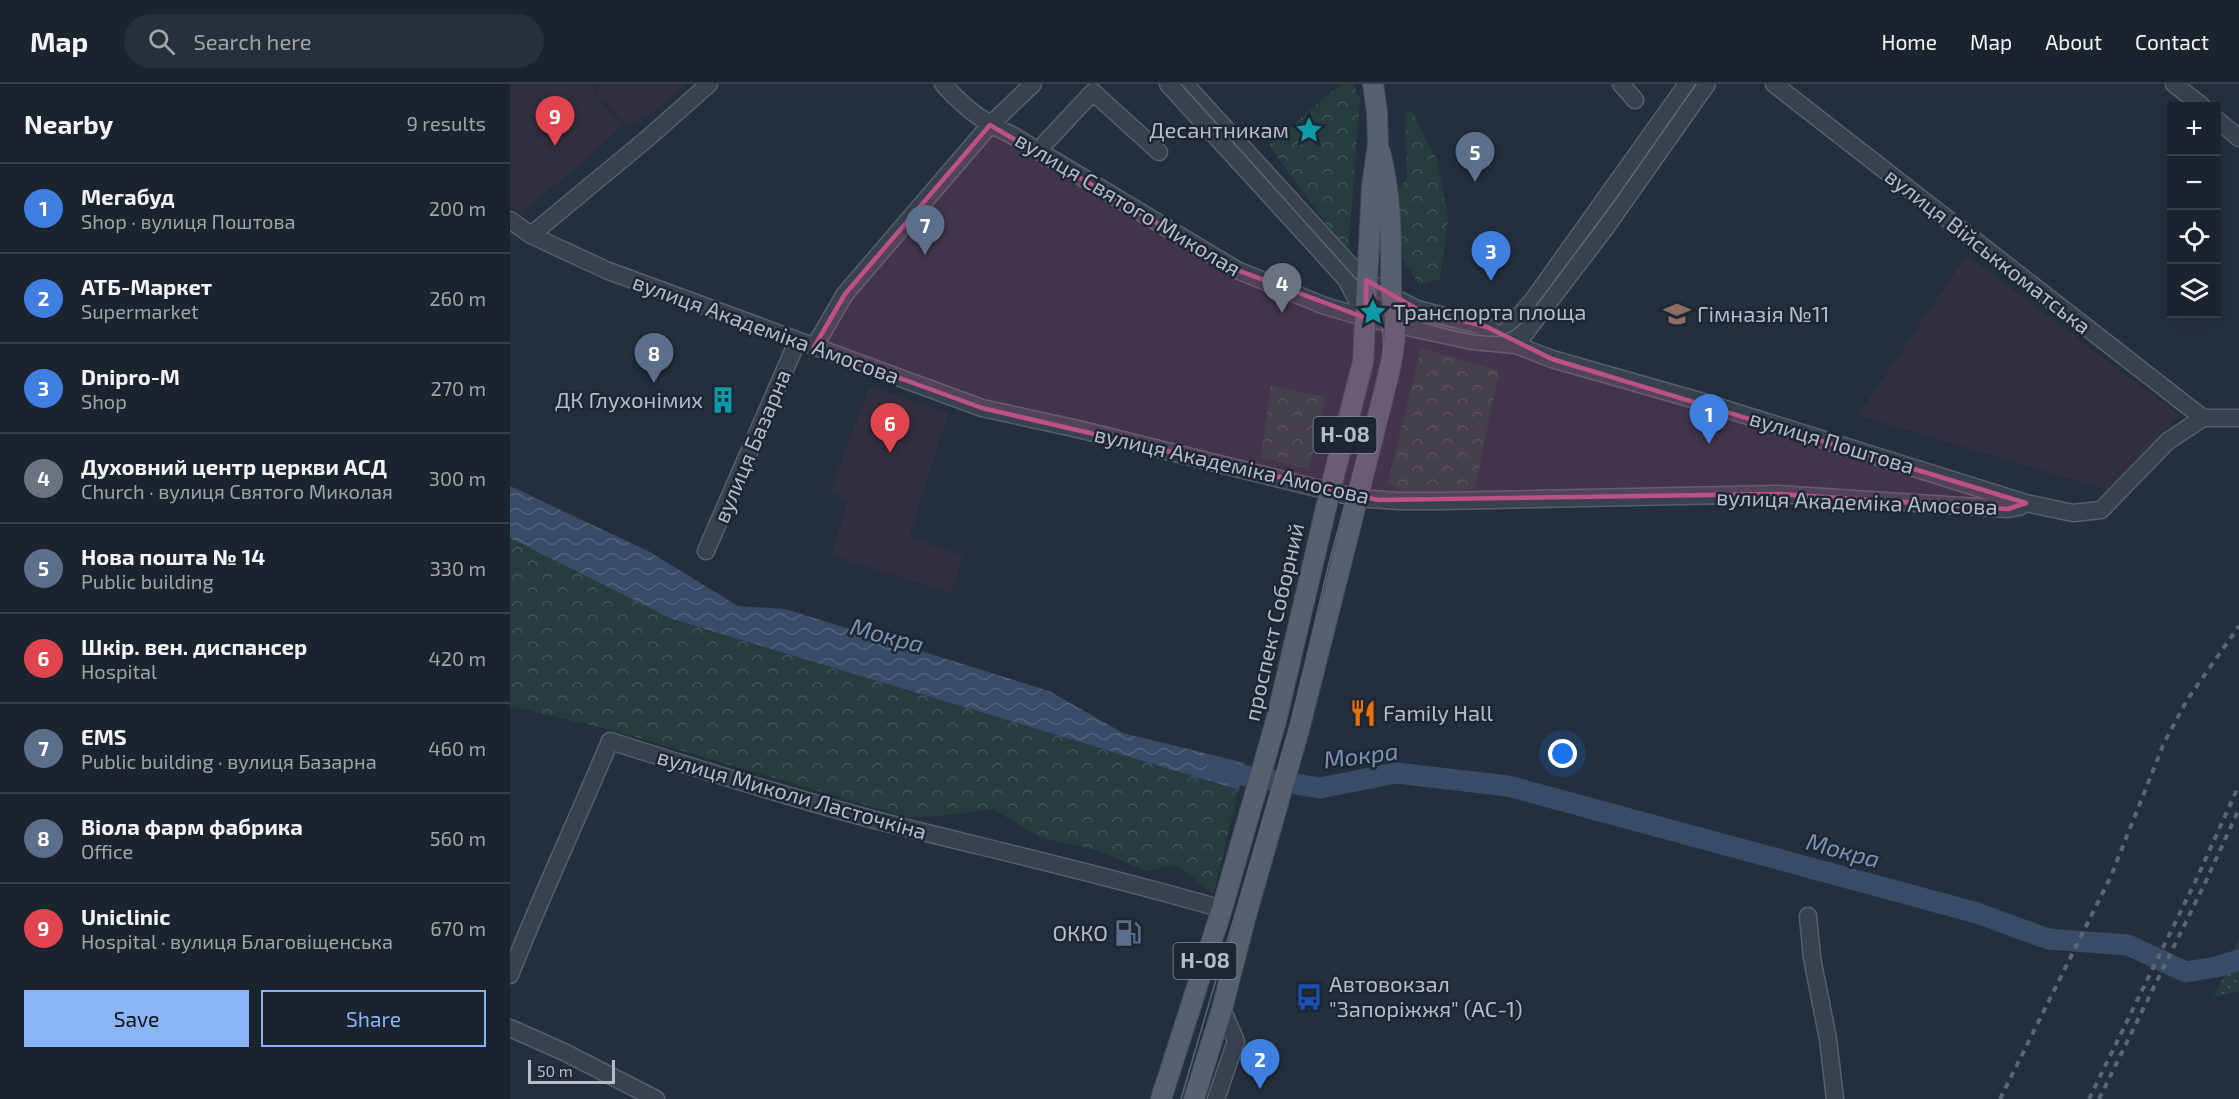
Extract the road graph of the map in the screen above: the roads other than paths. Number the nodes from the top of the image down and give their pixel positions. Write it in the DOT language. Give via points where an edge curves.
graph roads {
  1 [pos="709,84"];
  2 [pos="943,84"];
  3 [pos="1033,84"];
  4 [pos="1168,84"];
  5 [pos="1185,84"];
  6 [pos="1374,84"];
  7 [pos="1621,84"];
  8 [pos="1687,84"];
  9 [pos="1707,84"];
  10 [pos="1774,84"];
  11 [pos="2174,84"];
  12 [pos="1635,100"];
  13 [pos="2197,102"];
  14 [pos="2221,122"];
  15 [pos="990,125"];
  16 [pos="2239,138"];
  17 [pos="1378,144"];
  18 [pos="1040,152"];
  19 [pos="1159,152"];
  20 [pos="510,220"];
  21 [pos="531,235"];
  22 [pos="1366,280"];
  23 [pos="1391,296"];
  24 [pos="1366,318"];
  25 [pos="1395,323"];
  26 [pos="1498,338"];
  27 [pos="797,342"];
  28 [pos="814,347"];
  29 [pos="2203,418"];
  30 [pos="2239,418"];
  31 [pos="1330,491"];
  32 [pos="1357,498"];
  33 [pos="2026,503"];
  34 [pos="706,551"];
  35 [pos="1222,909"];
  36 [pos="1808,916"];
  37 [pos="510,975"];
  38 [pos="1222,1009"];
  39 [pos="510,1028"];
  40 [pos="656,1099"];
  41 [pos="1161,1099"];
  42 [pos="1194,1099"];
  43 [pos="1216,1099"];
  44 [pos="1835,1099"];
  1 -- 21 [label="street"];
  2 -- 15 [label="street, вулиця Святого Миколая" via="965,108"];
  3 -- 15 [label="street"];
  4 -- 24 [label="street" via="1346,279"];
  5 -- 22 [label="street"];
  6 -- 17 [label="main road, проспект Соборний / Н-08"];
  7 -- 12 [label="street"];
  8 -- 26 [label="street" via="1545,284"];
  9 -- 26 [label="street" via="1604,230"];
  10 -- 29 [label="street, вулиця Військкоматська"];
  11 -- 13 [label="street"];
  14 -- 16 [label="street"];
  15 -- 18 [label="street, вулиця Святого Миколая"];
  15 -- 28 [label="street" via="845,294"];
  17 -- 22 [label="main road, проспект Соборний / Н-08"];
  17 -- 23 [label="main road, проспект Соборний / Н-08" via="1388,179"];
  18 -- 19 [label="street" via="1093,92"];
  18 -- 24 [label="street, вулиця Святого Миколая" via="1237,270 1325,306"];
  20 -- 21 [label="street, вулиця Академіка Амосова"];
  21 -- 27 [label="street, вулиця Академіка Амосова" via="606,270"];
  22 -- 23 [label="street"];
  22 -- 24 [label="main road, проспект Соборний / Н-08"];
  23 -- 25 [label="main road, проспект Соборний / Н-08"];
  23 -- 26 [label="street"];
  24 -- 25 [label="street, вулиця Святого Миколая"];
  24 -- 31 [label="main road, проспект Соборний / Н-08" via="1363,362"];
  25 -- 26 [label="street, вулиця Поштова" via="1472,341"];
  25 -- 32 [label="main road, проспект Соборний / Н-08" via="1386,385"];
  26 -- 33 [label="street, вулиця Поштова" via="1552,359"];
  27 -- 28 [label="street, вулиця Академіка Амосова"];
  27 -- 34 [label="street, вулиця Базарна"];
  28 -- 31 [label="street, вулиця Академіка Амосова" via="982,408"];
  29 -- 30 [label="street"];
  29 -- 33 [label="street, вулиця Поштова" via="2168,441 2101,510 2073,513"];
  31 -- 32 [label="street, вулиця Академіка Амосова"];
  31 -- 35 [label="main road, проспект Соборний / Н-08" via="1276,721"];
  32 -- 33 [label="street, вулиця Академіка Амосова" via="1442,501 1778,494 2007,509"];
  32 -- 38 [label="main road, проспект Соборний / Н-08" via="1300,726"];
  35 -- 37 [label="street, вулиця Миколи Ласточкіна" via="763,789 610,741"];
  35 -- 41 [label="main road, проспект Соборний / Н-08"];
  36 -- 44 [label="street"];
  38 -- 42 [label="main road, проспект Соборний / Н-08"];
  38 -- 43 [label="street" via="1236,1041"];
  39 -- 40 [label="street"];
}
